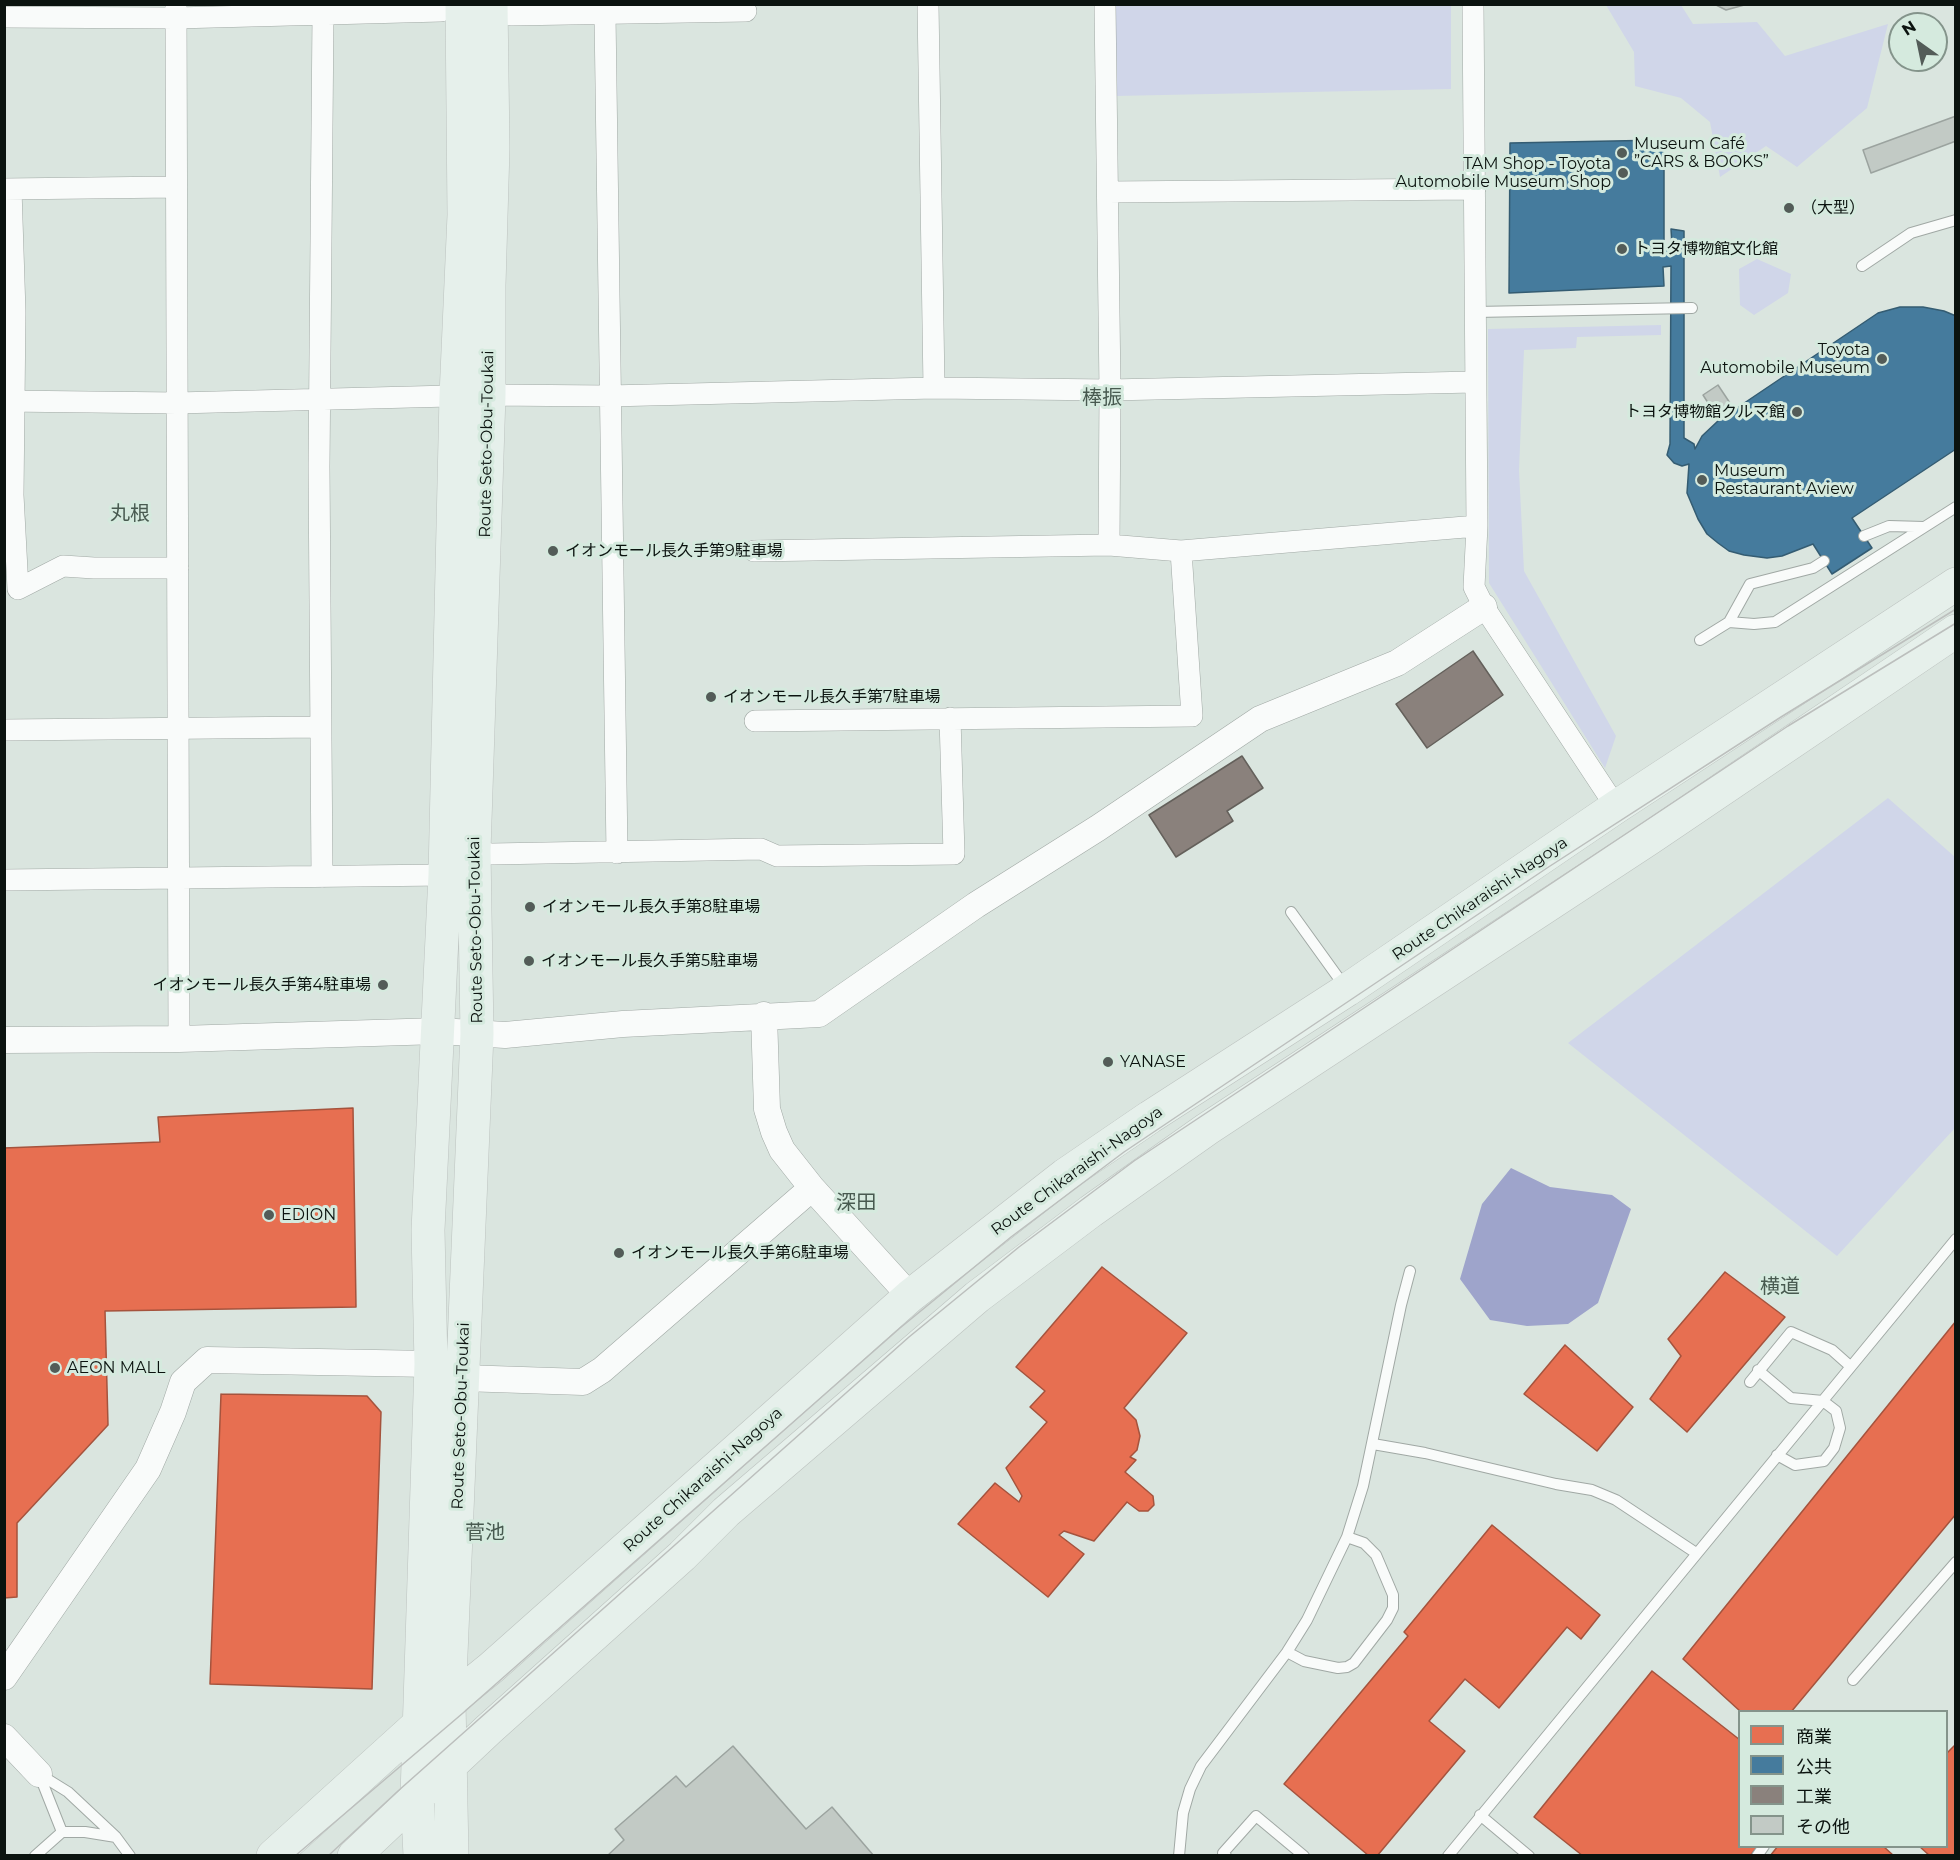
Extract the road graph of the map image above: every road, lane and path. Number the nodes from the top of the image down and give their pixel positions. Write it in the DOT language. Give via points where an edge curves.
graph roads {
  1 [pos="928,4"];
  2 [pos="1105,4"];
  3 [pos="1473,4"];
  4 [pos="452,8"];
  5 [pos="501,10"];
  6 [pos="176,11"];
  7 [pos="746,11"];
  8 [pos="323,14"];
  9 [pos="605,15"];
  10 [pos="4,17"];
  11 [pos="175,187"];
  12 [pos="8,189"];
  13 [pos="1475,189"];
  14 [pos="1108,192"];
  15 [pos="1956,220"];
  16 [pos="1863,266"];
  17 [pos="1692,308"];
  18 [pos="1475,312"];
  19 [pos="1474,382"];
  20 [pos="934,388"];
  21 [pos="1110,390"];
  22 [pos="489,395"];
  23 [pos="456,396"];
  24 [pos="609,396"];
  25 [pos="320,400"];
  26 [pos="9,401"];
  27 [pos="177,403"];
  28 [pos="1956,507"];
  29 [pos="1477,526"];
  30 [pos="1924,527"];
  31 [pos="1864,537"];
  32 [pos="1109,545"];
  33 [pos="754,551"];
  34 [pos="1181,551"];
  35 [pos="1824,561"];
  36 [pos="178,568"];
  37 [pos="1956,584"];
  38 [pos="11,592"];
  39 [pos="1484,607"];
  40 [pos="1728,622"];
  41 [pos="1956,631"];
  42 [pos="1700,640"];
  43 [pos="950,718"];
  44 [pos="755,721"];
  45 [pos="179,727"];
  46 [pos="320,728"];
  47 [pos="4,730"];
  48 [pos="1616,807"];
  49 [pos="474,851"];
  50 [pos="617,853"];
  51 [pos="445,875"];
  52 [pos="322,877"];
  53 [pos="180,879"];
  54 [pos="4,880"];
  55 [pos="1291,912"];
  56 [pos="1347,990"];
  57 [pos="764,1015"];
  58 [pos="439,1031"];
  59 [pos="477,1034"];
  60 [pos="179,1039"];
  61 [pos="4,1040"];
  62 [pos="812,1188"];
  63 [pos="1956,1239"];
  64 [pos="1410,1271"];
  65 [pos="910,1296"];
  66 [pos="431,1364"];
  67 [pos="1850,1366"];
  68 [pos="1758,1370"];
  69 [pos="462,1378"];
  70 [pos="1750,1382"];
  71 [pos="1824,1401"];
  72 [pos="1373,1444"];
  73 [pos="1777,1455"];
  74 [pos="1347,1537"];
  75 [pos="1696,1553"];
  76 [pos="1956,1562"];
  77 [pos="1287,1652"];
  78 [pos="4,1677"];
  79 [pos="1853,1680"];
  80 [pos="449,1702"];
  81 [pos="420,1723"];
  82 [pos="4,1737"];
  83 [pos="451,1766"];
  84 [pos="39,1774"];
  85 [pos="417,1795"];
  86 [pos="1480,1815"];
  87 [pos="62,1832"];
  88 [pos="116,1837"];
  89 [pos="35,1856"];
  90 [pos="129,1856"];
  91 [pos="273,1856"];
  92 [pos="354,1856"];
  93 [pos="420,1856"];
  94 [pos="452,1856"];
  95 [pos="1179,1856"];
  96 [pos="1226,1856"];
  97 [pos="1304,1856"];
  98 [pos="1448,1856"];
  99 [pos="1528,1856"];
  1 -- 20 [label="street"];
  2 -- 14 [label="street"];
  3 -- 13 [label="street"];
  4 -- 8 [label="street"];
  4 -- 23 [label="main road, Route Seto-Obu-Toukai" via="464,215"];
  5 -- 9 [label="street"];
  5 -- 22 [label="main road, Route Seto-Obu-Toukai" via="493,148"];
  6 -- 8 [label="street"];
  6 -- 10 [label="street"];
  6 -- 11 [label="street"];
  7 -- 9 [label="street"];
  8 -- 25 [label="street"];
  9 -- 24 [label="street"];
  11 -- 12 [label="street"];
  11 -- 27 [label="street"];
  12 -- 26 [label="street" via="15,312"];
  13 -- 14 [label="street"];
  13 -- 18 [label="street"];
  14 -- 21 [label="street"];
  15 -- 16 [label="lane" via="1911,233"];
  17 -- 18 [label="lane"];
  18 -- 19 [label="street"];
  19 -- 21 [label="street"];
  19 -- 29 [label="street"];
  20 -- 21 [label="street"];
  20 -- 24 [label="street"];
  21 -- 32 [label="street"];
  22 -- 23 [label="street"];
  22 -- 24 [label="street"];
  22 -- 49 [label="main road, Route Seto-Obu-Toukai"];
  23 -- 25 [label="street"];
  23 -- 51 [label="main road, Route Seto-Obu-Toukai"];
  24 -- 50 [label="street"];
  25 -- 27 [label="street"];
  25 -- 46 [label="street"];
  26 -- 27 [label="street"];
  26 -- 38 [label="street" via="13,495"];
  27 -- 36 [label="street"];
  28 -- 30 [label="lane"];
  29 -- 34 [label="street"];
  29 -- 39 [label="street" via="1474,587"];
  30 -- 31 [label="lane" via="1889,526"];
  30 -- 40 [label="lane" via="1775,622"];
  32 -- 33 [label="street"];
  32 -- 34 [label="street"];
  34 -- 43 [label="street" via="1192,716"];
  35 -- 40 [label="lane" via="1813,568 1750,584"];
  36 -- 38 [label="street" via="63,566"];
  36 -- 45 [label="street"];
  37 -- 48 [label="main road, Route Chikaraishi-Nagoya"];
  39 -- 48 [label="street"];
  39 -- 57 [label="street" via="1397,663 1260,719 976,905 819,1014"];
  40 -- 42 [label="lane"];
  41 -- 83 [label="main road" via="1207,1129 1091,1211 977,1297 726,1512"];
  43 -- 44 [label="street"];
  43 -- 50 [label="street" via="954,854 777,856 761,849"];
  45 -- 46 [label="street"];
  45 -- 47 [label="street"];
  45 -- 53 [label="street"];
  46 -- 52 [label="street"];
  48 -- 56 [label="main road, Route Chikaraishi-Nagoya"];
  49 -- 50 [label="street"];
  49 -- 59 [label="main road, Route Seto-Obu-Toukai"];
  51 -- 52 [label="street"];
  51 -- 58 [label="main road, Route Seto-Obu-Toukai"];
  52 -- 53 [label="street"];
  53 -- 54 [label="street"];
  53 -- 60 [label="street"];
  55 -- 56 [label="lane"];
  56 -- 65 [label="main road, Route Chikaraishi-Nagoya" via="1065,1175"];
  57 -- 59 [label="street"];
  57 -- 62 [label="street" via="767,1109 782,1150"];
  58 -- 59 [label="street"];
  58 -- 60 [label="street"];
  58 -- 66 [label="main road, Route Seto-Obu-Toukai" via="428,1230"];
  59 -- 69 [label="main road, Route Seto-Obu-Toukai"];
  60 -- 61 [label="street"];
  62 -- 65 [label="street"];
  62 -- 69 [label="street" via="602,1370 583,1382"];
  63 -- 67 [label="lane"];
  64 -- 72 [label="lane"];
  65 -- 80 [label="main road, Route Chikaraishi-Nagoya"];
  66 -- 78 [label="street" via="207,1360 183,1382 143,1478"];
  66 -- 81 [label="main road, Route Seto-Obu-Toukai"];
  67 -- 68 [label="lane" via="1832,1350 1791,1332"];
  67 -- 71 [label="lane"];
  68 -- 70 [label="lane"];
  68 -- 71 [label="lane" via="1791,1398"];
  69 -- 80 [label="main road, Route Seto-Obu-Toukai"];
  71 -- 73 [label="lane"];
  71 -- 73 [label="lane" via="1836,1411 1840,1428 1834,1448 1824,1461 1795,1466"];
  72 -- 74 [label="lane"];
  72 -- 75 [label="lane" via="1592,1490 1616,1500"];
  73 -- 75 [label="lane"];
  74 -- 77 [label="lane"];
  74 -- 77 [label="lane" via="1364,1543 1377,1555 1393,1595 1388,1620 1347,1667 1304,1661"];
  75 -- 86 [label="lane"];
  76 -- 79 [label="lane"];
  77 -- 95 [label="lane" via="1201,1766 1183,1813"];
  80 -- 81 [label="main road, Route Chikaraishi-Nagoya"];
  80 -- 83 [label="main road, Route Seto-Obu-Toukai"];
  81 -- 85 [label="main road, Route Seto-Obu-Toukai"];
  81 -- 91 [label="main road, Route Chikaraishi-Nagoya"];
  82 -- 84 [label="street"];
  83 -- 85 [label="main road"];
  83 -- 94 [label="main road, Route Seto-Obu-Toukai"];
  84 -- 87 [label="lane"];
  84 -- 88 [label="lane" via="68,1792"];
  85 -- 92 [label="main road"];
  85 -- 93 [label="main road, Route Seto-Obu-Toukai"];
  86 -- 98 [label="lane"];
  86 -- 99 [label="lane"];
  87 -- 88 [label="lane"];
  87 -- 89 [label="lane"];
  88 -- 90 [label="lane"];
  96 -- 97 [label="lane" via="1223,1853 1256,1816"];
}
